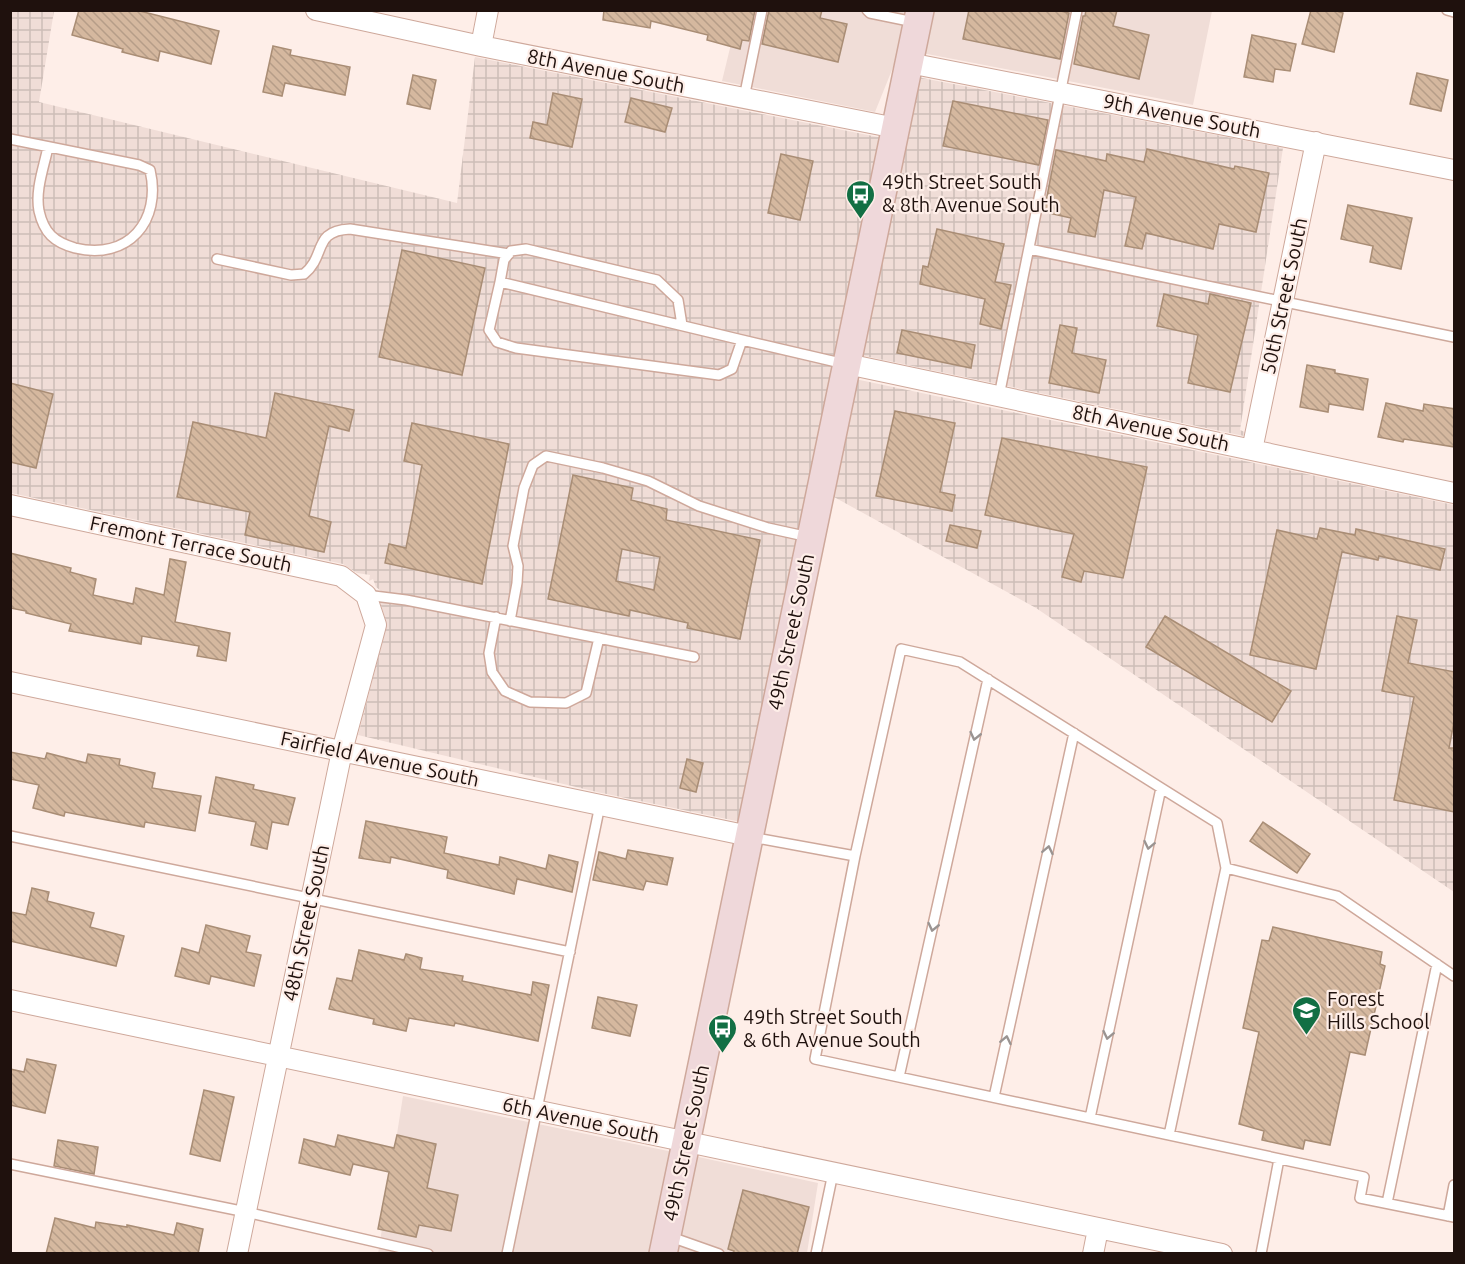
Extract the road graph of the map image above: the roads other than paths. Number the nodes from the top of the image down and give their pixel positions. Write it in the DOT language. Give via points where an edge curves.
graph roads {
  1 [pos="316,10"];
  2 [pos="488,10"];
  3 [pos="762,10"];
  4 [pos="867,10"];
  5 [pos="1077,10"];
  6 [pos="1448,10"];
  7 [pos="1455,12"];
  8 [pos="919,17"];
  9 [pos="481,46"];
  10 [pos="909,63"];
  11 [pos="1060,92"];
  12 [pos="744,98"];
  13 [pos="896,128"];
  14 [pos="10,140"];
  15 [pos="1316,142"];
  16 [pos="48,147"];
  17 [pos="1455,170"];
  18 [pos="1029,249"];
  19 [pos="509,254"];
  20 [pos="217,259"];
  21 [pos="500,282"];
  22 [pos="1283,301"];
  23 [pos="682,325"];
  24 [pos="1455,337"];
  25 [pos="742,340"];
  26 [pos="847,364"];
  27 [pos="999,396"];
  28 [pos="1252,450"];
  29 [pos="1455,493"];
  30 [pos="10,506"];
  31 [pos="811,537"];
  32 [pos="366,595"];
  33 [pos="495,617"];
  34 [pos="510,621"];
  35 [pos="599,638"];
  36 [pos="694,657"];
  37 [pos="988,679"];
  38 [pos="10,682"];
  39 [pos="1074,733"];
  40 [pos="342,751"];
  41 [pos="1161,788"];
  42 [pos="600,805"];
  43 [pos="10,836"];
  44 [pos="749,837"];
  45 [pos="855,856"];
  46 [pos="1226,868"];
  47 [pos="311,898"];
  48 [pos="570,952"];
  49 [pos="1437,964"];
  50 [pos="1455,976"];
  51 [pos="10,1000"];
  52 [pos="277,1057"];
  53 [pos="899,1077"];
  54 [pos="994,1097"];
  55 [pos="537,1111"];
  56 [pos="1090,1118"];
  57 [pos="1169,1135"];
  58 [pos="686,1142"];
  59 [pos="1279,1158"];
  60 [pos="10,1164"];
  61 [pos="833,1173"];
  62 [pos="1455,1185"];
  63 [pos="1388,1203"];
  64 [pos="246,1212"];
  65 [pos="1451,1216"];
  66 [pos="1098,1229"];
  67 [pos="665,1245"];
  68 [pos="237,1254"];
  69 [pos="428,1254"];
  70 [pos="507,1254"];
  71 [pos="719,1254"];
  72 [pos="816,1254"];
  73 [pos="1093,1254"];
  74 [pos="1222,1254"];
  75 [pos="1261,1254"];
  1 -- 9 [label="street, 8th Avenue South"];
  2 -- 9 [label="street"];
  3 -- 12 [label="lane"];
  4 -- 8 [label="lane"];
  5 -- 11 [label="lane"];
  6 -- 7 [label="lane"];
  8 -- 10 [label="main road, 49th Street South"];
  9 -- 12 [label="street, 8th Avenue South"];
  10 -- 11 [label="street, 9th Avenue South"];
  10 -- 13 [label="main road, 49th Street South"];
  11 -- 15 [label="street, 9th Avenue South"];
  11 -- 18 [label="lane"];
  12 -- 13 [label="street, 8th Avenue South"];
  13 -- 26 [label="main road, 49th Street South"];
  14 -- 16 [label="lane"];
  15 -- 17 [label="street, 9th Avenue South"];
  15 -- 22 [label="street, 50th Street South"];
  16 -- 16 [label="lane" via="150,170 153,200 148,217 134,235 119,247 99,252 58,243 52,238 39,212 38,197"];
  18 -- 22 [label="lane"];
  18 -- 27 [label="lane"];
  19 -- 20 [label="lane" via="350,229 336,230 324,239 316,261 304,274"];
  19 -- 21 [label="lane"];
  19 -- 23 [label="lane" via="526,249 657,280 678,300"];
  21 -- 23 [label="lane"];
  21 -- 25 [label="lane" via="489,330 497,342 516,348 719,375 732,369"];
  22 -- 24 [label="lane"];
  22 -- 28 [label="street, 50th Street South"];
  23 -- 25 [label="lane"];
  25 -- 26 [label="lane"];
  26 -- 27 [label="street, 8th Avenue South"];
  26 -- 31 [label="main road, 49th Street South"];
  27 -- 28 [label="street, 8th Avenue South"];
  28 -- 29 [label="street, 8th Avenue South"];
  30 -- 32 [label="street, Fremont Terrace South" via="341,576"];
  31 -- 34 [label="lane" via="699,506 648,481 546,456 533,465 524,488 513,546 518,566"];
  31 -- 44 [label="main road, 49th Street South"];
  32 -- 33 [label="lane"];
  32 -- 40 [label="street, 48th Street South" via="376,625"];
  33 -- 34 [label="lane"];
  33 -- 35 [label="lane" via="489,653 492,672 505,691 530,702 566,702 586,693"];
  34 -- 35 [label="lane"];
  35 -- 36 [label="lane"];
  37 -- 39 [label="lane"];
  37 -- 45 [label="lane" via="960,662 901,648"];
  37 -- 53 [label="lane, one-way"];
  38 -- 40 [label="street, Fairfield Avenue South"];
  39 -- 41 [label="lane"];
  54 -- 39 [label="lane, one-way"];
  40 -- 42 [label="street, Fairfield Avenue South"];
  40 -- 47 [label="street, 48th Street South"];
  41 -- 46 [label="lane" via="1217,823"];
  41 -- 56 [label="lane, one-way"];
  42 -- 44 [label="street, Fairfield Avenue South"];
  42 -- 48 [label="lane"];
  43 -- 47 [label="lane"];
  44 -- 45 [label="lane"];
  44 -- 58 [label="main road, 49th Street South"];
  45 -- 53 [label="lane" via="815,1059"];
  46 -- 49 [label="lane" via="1337,896"];
  46 -- 57 [label="lane"];
  47 -- 48 [label="lane"];
  47 -- 52 [label="street, 48th Street South"];
  48 -- 55 [label="lane"];
  49 -- 50 [label="lane"];
  49 -- 63 [label="lane"];
  51 -- 52 [label="street, 6th Avenue South"];
  52 -- 55 [label="street, 6th Avenue South"];
  52 -- 64 [label="street, 48th Street South"];
  53 -- 54 [label="lane"];
  54 -- 56 [label="lane"];
  55 -- 58 [label="street, 6th Avenue South"];
  55 -- 70 [label="lane"];
  56 -- 57 [label="lane"];
  57 -- 59 [label="lane"];
  58 -- 61 [label="street, 6th Avenue South"];
  58 -- 67 [label="main road, 49th Street South"];
  59 -- 63 [label="lane" via="1364,1177 1360,1198"];
  59 -- 75 [label="lane"];
  60 -- 64 [label="lane"];
  61 -- 66 [label="street, 6th Avenue South"];
  61 -- 72 [label="lane"];
  62 -- 65 [label="lane"];
  63 -- 65 [label="lane"];
  64 -- 68 [label="street, 48th Street South"];
  64 -- 69 [label="lane"];
  66 -- 73 [label="street"];
  66 -- 74 [label="street, 6th Avenue South"];
  67 -- 71 [label="lane"];
}
